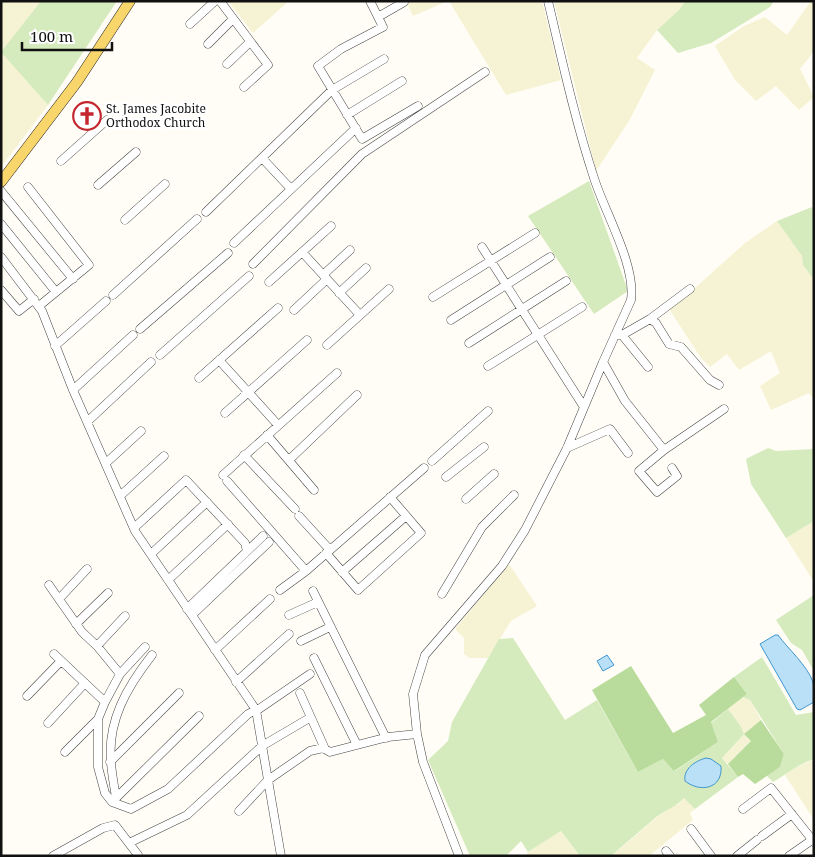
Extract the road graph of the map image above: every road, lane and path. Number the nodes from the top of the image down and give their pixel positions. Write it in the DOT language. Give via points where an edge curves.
graph roads {
  1 [pos="130,1"];
  2 [pos="215,1"];
  3 [pos="220,1"];
  4 [pos="370,1"];
  5 [pos="548,1"];
  6 [pos="404,2"];
  7 [pos="378,17"];
  8 [pos="233,19"];
  9 [pos="190,24"];
  10 [pos="250,42"];
  11 [pos="208,44"];
  12 [pos="384,59"];
  13 [pos="227,64"];
  14 [pos="485,72"];
  15 [pos="402,81"];
  16 [pos="244,87"];
  17 [pos="332,90"];
  18 [pos="418,106"];
  19 [pos="347,114"];
  20 [pos="107,120"];
  21 [pos="356,128"];
  22 [pos="136,152"];
  23 [pos="262,158"];
  24 [pos="61,161"];
  25 [pos="1,182"];
  26 [pos="165,184"];
  27 [pos="98,185"];
  28 [pos="28,187"];
  29 [pos="291,189"];
  30 [pos="1,191"];
  31 [pos="206,212"];
  32 [pos="125,220"];
  33 [pos="197,220"];
  34 [pos="1,224"];
  35 [pos="331,226"];
  36 [pos="535,233"];
  37 [pos="234,243"];
  38 [pos="482,247"];
  39 [pos="350,250"];
  40 [pos="302,252"];
  41 [pos="228,253"];
  42 [pos="1,257"];
  43 [pos="550,257"];
  44 [pos="490,261"];
  45 [pos="252,264"];
  46 [pos="366,268"];
  47 [pos="249,276"];
  48 [pos="325,277"];
  49 [pos="72,279"];
  50 [pos="566,281"];
  51 [pos="269,282"];
  52 [pos="506,285"];
  53 [pos="690,289"];
  54 [pos="1,290"];
  55 [pos="389,290"];
  56 [pos="56,292"];
  57 [pos="339,293"];
  58 [pos="113,295"];
  59 [pos="432,297"];
  60 [pos="106,301"];
  61 [pos="37,303"];
  62 [pos="582,307"];
  63 [pos="278,308"];
  64 [pos="521,309"];
  65 [pos="294,310"];
  66 [pos="360,315"];
  67 [pos="650,319"];
  68 [pos="451,320"];
  69 [pos="140,329"];
  70 [pos="133,335"];
  71 [pos="538,335"];
  72 [pos="619,335"];
  73 [pos="307,340"];
  74 [pos="469,343"];
  75 [pos="327,345"];
  76 [pos="55,346"];
  77 [pos="160,355"];
  78 [pos="219,360"];
  79 [pos="150,362"];
  80 [pos="603,362"];
  81 [pos="488,366"];
  82 [pos="648,367"];
  83 [pos="337,373"];
  84 [pos="199,378"];
  85 [pos="719,385"];
  86 [pos="73,390"];
  87 [pos="248,392"];
  88 [pos="357,395"];
  89 [pos="584,407"];
  90 [pos="724,409"];
  91 [pos="488,411"];
  92 [pos="225,413"];
  93 [pos="88,421"];
  94 [pos="278,425"];
  95 [pos="141,431"];
  96 [pos="267,435"];
  97 [pos="484,447"];
  98 [pos="567,448"];
  99 [pos="664,450"];
  100 [pos="628,454"];
  101 [pos="244,455"];
  102 [pos="164,456"];
  103 [pos="289,460"];
  104 [pos="432,461"];
  105 [pos="106,463"];
  106 [pos="424,468"];
  107 [pos="672,468"];
  108 [pos="494,474"];
  109 [pos="446,477"];
  110 [pos="314,490"];
  111 [pos="514,495"];
  112 [pos="120,496"];
  113 [pos="390,497"];
  114 [pos="466,499"];
  115 [pos="207,502"];
  116 [pos="406,516"];
  117 [pos="228,524"];
  118 [pos="134,528"];
  119 [pos="247,551"];
  120 [pos="328,552"];
  121 [pos="151,554"];
  122 [pos="88,569"];
  123 [pos="306,571"];
  124 [pos="342,572"];
  125 [pos="168,580"];
  126 [pos="49,585"];
  127 [pos="280,590"];
  128 [pos="312,591"];
  129 [pos="108,593"];
  130 [pos="442,594"];
  131 [pos="59,599"];
  132 [pos="270,599"];
  133 [pos="318,602"];
  134 [pos="189,612"];
  135 [pos="289,615"];
  136 [pos="125,616"];
  137 [pos="76,624"];
  138 [pos="330,626"];
  139 [pos="289,634"];
  140 [pos="301,641"];
  141 [pos="97,646"];
  142 [pos="145,647"];
  143 [pos="215,650"];
  144 [pos="54,654"];
  145 [pos="152,655"];
  146 [pos="314,658"];
  147 [pos="61,660"];
  148 [pos="120,674"];
  149 [pos="310,674"];
  150 [pos="236,682"];
  151 [pos="85,683"];
  152 [pos="179,692"];
  153 [pos="300,693"];
  154 [pos="27,696"];
  155 [pos="105,702"];
  156 [pos="256,710"];
  157 [pos="199,716"];
  158 [pos="98,719"];
  159 [pos="306,720"];
  160 [pos="48,723"];
  161 [pos="416,734"];
  162 [pos="386,738"];
  163 [pos="357,745"];
  164 [pos="262,746"];
  165 [pos="325,749"];
  166 [pos="66,752"];
  167 [pos="110,762"];
  168 [pos="268,780"];
  169 [pos="114,800"];
  170 [pos="743,809"];
  171 [pos="239,810"];
  172 [pos="792,814"];
  173 [pos="691,829"];
  174 [pos="813,841"];
  175 [pos="129,844"];
  176 [pos="456,854"];
  177 [pos="53,856"];
  178 [pos="136,856"];
  179 [pos="281,856"];
  180 [pos="712,856"];
  181 [pos="737,856"];
  182 [pos="790,856"];
  1 -- 25 [label="main road" via="77,82"];
  2 -- 9 [label="street"];
  3 -- 8 [label="street"];
  4 -- 7 [label="street"];
  5 -- 72 [label="street" via="594,179 632,282"];
  6 -- 7 [label="street"];
  7 -- 17 [label="street" via="383,27 341,49 318,66"];
  8 -- 10 [label="street"];
  8 -- 11 [label="street"];
  10 -- 13 [label="street"];
  10 -- 16 [label="street" via="268,65"];
  12 -- 17 [label="street"];
  14 -- 45 [label="street" via="362,154"];
  15 -- 19 [label="street"];
  17 -- 19 [label="street"];
  17 -- 23 [label="street"];
  18 -- 21 [label="street" via="362,138"];
  19 -- 21 [label="street"];
  20 -- 24 [label="street"];
  21 -- 29 [label="street"];
  22 -- 27 [label="street"];
  23 -- 29 [label="street"];
  23 -- 31 [label="street"];
  26 -- 32 [label="street"];
  28 -- 49 [label="street" via="89,265"];
  29 -- 37 [label="street"];
  30 -- 49 [label="street"];
  33 -- 58 [label="street"];
  34 -- 56 [label="street"];
  35 -- 40 [label="street"];
  36 -- 44 [label="street"];
  38 -- 44 [label="street"];
  39 -- 48 [label="street"];
  40 -- 48 [label="street"];
  40 -- 51 [label="street"];
  41 -- 69 [label="street"];
  42 -- 61 [label="street"];
  43 -- 52 [label="street"];
  44 -- 52 [label="street"];
  44 -- 59 [label="street"];
  46 -- 57 [label="street"];
  47 -- 77 [label="street"];
  48 -- 57 [label="street"];
  48 -- 65 [label="street"];
  49 -- 56 [label="street"];
  50 -- 64 [label="street"];
  52 -- 64 [label="street"];
  52 -- 68 [label="street"];
  53 -- 67 [label="street"];
  54 -- 61 [label="street" via="19,311"];
  55 -- 66 [label="street"];
  56 -- 61 [label="street"];
  57 -- 66 [label="street"];
  60 -- 76 [label="street"];
  61 -- 76 [label="street"];
  62 -- 71 [label="street"];
  63 -- 78 [label="street"];
  64 -- 71 [label="street"];
  64 -- 74 [label="street"];
  66 -- 75 [label="street"];
  67 -- 72 [label="street"];
  67 -- 85 [label="street" via="669,344 681,347 710,380"];
  70 -- 86 [label="street"];
  71 -- 81 [label="street"];
  71 -- 89 [label="street"];
  72 -- 80 [label="street"];
  72 -- 82 [label="street"];
  73 -- 87 [label="street"];
  76 -- 86 [label="street"];
  78 -- 84 [label="street"];
  78 -- 87 [label="street"];
  79 -- 93 [label="street"];
  80 -- 89 [label="street"];
  80 -- 99 [label="street" via="625,401"];
  83 -- 94 [label="street"];
  86 -- 93 [label="street"];
  87 -- 92 [label="street"];
  87 -- 94 [label="street"];
  88 -- 103 [label="street"];
  89 -- 98 [label="street"];
  90 -- 99 [label="street"];
  91 -- 104 [label="street"];
  93 -- 105 [label="street"];
  94 -- 96 [label="street"];
  95 -- 105 [label="street"];
  96 -- 101 [label="street"];
  96 -- 103 [label="street"];
  97 -- 109 [label="street"];
  98 -- 100 [label="street" via="610,429"];
  98 -- 161 [label="street" via="525,530 502,566 425,655 414,694"];
  99 -- 107 [label="street" via="639,470 656,492 677,476"];
  101 -- 120 [label="street"];
  101 -- 123 [label="street" via="225,478"];
  102 -- 112 [label="street"];
  103 -- 110 [label="street"];
  105 -- 112 [label="street"];
  106 -- 113 [label="street"];
  108 -- 114 [label="street"];
  111 -- 130 [label="street" via="482,527"];
  112 -- 118 [label="street"];
  113 -- 116 [label="street"];
  113 -- 120 [label="street"];
  115 -- 117 [label="street"];
  115 -- 118 [label="street" via="186,480"];
  115 -- 121 [label="street"];
  116 -- 124 [label="street"];
  116 -- 124 [label="street" via="420,533 358,590"];
  117 -- 119 [label="street"];
  117 -- 125 [label="street"];
  118 -- 121 [label="street"];
  119 -- 134 [label="street"];
  119 -- 134 [label="street" via="266,539"];
  120 -- 123 [label="street"];
  120 -- 124 [label="street"];
  121 -- 125 [label="street"];
  122 -- 131 [label="street"];
  123 -- 127 [label="street"];
  125 -- 134 [label="street"];
  126 -- 131 [label="street"];
  128 -- 133 [label="street"];
  129 -- 137 [label="street"];
  131 -- 137 [label="street"];
  132 -- 143 [label="street"];
  133 -- 135 [label="street"];
  133 -- 138 [label="street"];
  134 -- 143 [label="street"];
  136 -- 141 [label="street"];
  137 -- 141 [label="street"];
  138 -- 140 [label="street"];
  138 -- 162 [label="street"];
  139 -- 150 [label="street"];
  141 -- 148 [label="street"];
  142 -- 148 [label="street"];
  143 -- 150 [label="street"];
  144 -- 147 [label="street"];
  145 -- 167 [label="street" via="132,680 118,710 112,728"];
  146 -- 163 [label="street"];
  147 -- 151 [label="street"];
  147 -- 154 [label="street"];
  148 -- 155 [label="street"];
  149 -- 156 [label="street"];
  150 -- 156 [label="street"];
  151 -- 155 [label="street"];
  151 -- 160 [label="street"];
  152 -- 167 [label="street"];
  153 -- 165 [label="street"];
  155 -- 158 [label="street"];
  156 -- 164 [label="street"];
  156 -- 169 [label="street" via="168,789 131,809"];
  157 -- 169 [label="street"];
  158 -- 166 [label="street"];
  158 -- 169 [label="street" via="98,767 105,793"];
  159 -- 164 [label="street"];
  161 -- 162 [label="street"];
  161 -- 176 [label="street"];
  162 -- 163 [label="street"];
  163 -- 165 [label="street" via="330,752"];
  164 -- 168 [label="street"];
  164 -- 175 [label="street" via="188,815"];
  165 -- 168 [label="street" via="310,751"];
  167 -- 169 [label="street"];
  168 -- 171 [label="street"];
  168 -- 179 [label="street"];
  170 -- 172 [label="street" via="771,788"];
  172 -- 174 [label="street"];
  172 -- 181 [label="street"];
  173 -- 180 [label="street"];
  174 -- 182 [label="street"];
  175 -- 177 [label="street" via="115,825 103,828"];
  175 -- 178 [label="street"];
}
